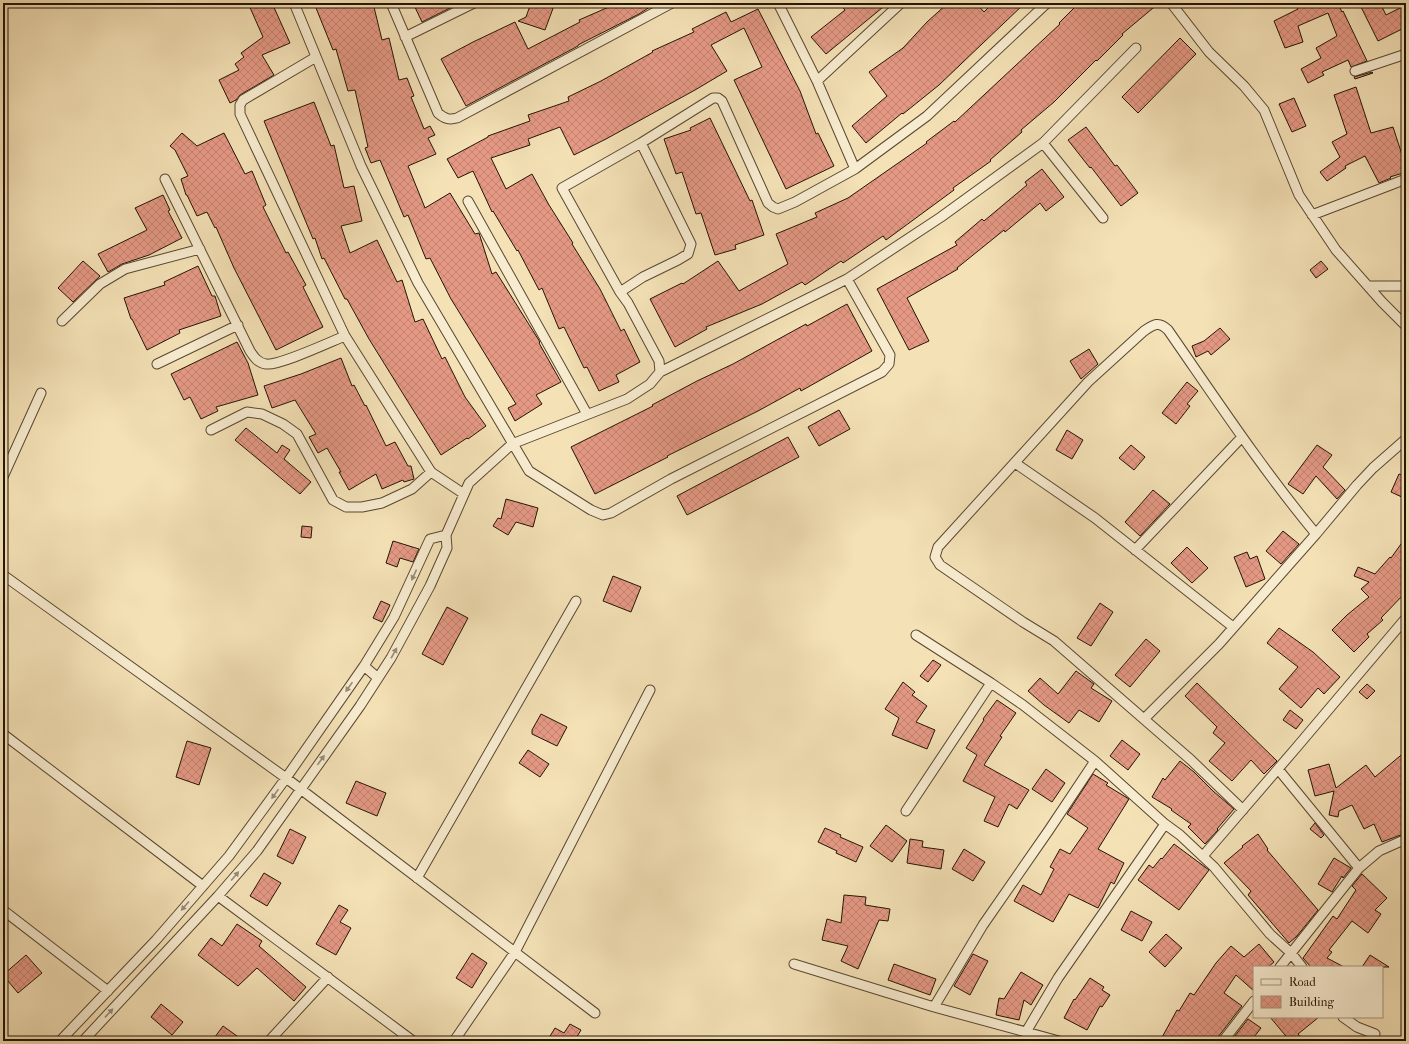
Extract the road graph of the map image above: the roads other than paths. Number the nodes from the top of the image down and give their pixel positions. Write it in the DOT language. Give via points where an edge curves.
graph roads {
  1 [pos="294,3"];
  2 [pos="391,3"];
  3 [pos="474,3"];
  4 [pos="672,3"];
  5 [pos="778,3"];
  6 [pos="900,3"];
  7 [pos="1047,3"];
  8 [pos="1171,3"];
  9 [pos="405,38"];
  10 [pos="1136,48"];
  11 [pos="1406,54"];
  12 [pos="316,58"];
  13 [pos="1355,71"];
  14 [pos="817,81"];
  15 [pos="641,143"];
  16 [pos="1043,143"];
  17 [pos="855,169"];
  18 [pos="165,179"];
  19 [pos="1406,179"];
  20 [pos="468,202"];
  21 [pos="1312,214"];
  22 [pos="1103,218"];
  23 [pos="200,249"];
  24 [pos="847,279"];
  25 [pos="1368,286"];
  26 [pos="1406,286"];
  27 [pos="620,292"];
  28 [pos="62,321"];
  29 [pos="238,325"];
  30 [pos="1406,326"];
  31 [pos="345,336"];
  32 [pos="156,364"];
  33 [pos="660,372"];
  34 [pos="41,392"];
  35 [pos="587,414"];
  36 [pos="211,430"];
  37 [pos="1242,437"];
  38 [pos="1406,439"];
  39 [pos="512,444"];
  40 [pos="1016,463"];
  41 [pos="431,472"];
  42 [pos="3,477"];
  43 [pos="464,494"];
  44 [pos="1316,534"];
  45 [pos="446,535"];
  46 [pos="1135,550"];
  47 [pos="3,574"];
  48 [pos="576,601"];
  49 [pos="1406,618"];
  50 [pos="1234,627"];
  51 [pos="916,634"];
  52 [pos="364,666"];
  53 [pos="378,678"];
  54 [pos="991,683"];
  55 [pos="650,690"];
  56 [pos="1144,719"];
  57 [pos="3,734"];
  58 [pos="1095,761"];
  59 [pos="1278,769"];
  60 [pos="286,778"];
  61 [pos="300,789"];
  62 [pos="1243,810"];
  63 [pos="906,811"];
  64 [pos="1165,824"];
  65 [pos="1406,840"];
  66 [pos="1203,856"];
  67 [pos="1359,868"];
  68 [pos="418,878"];
  69 [pos="203,886"];
  70 [pos="218,896"];
  71 [pos="3,910"];
  72 [pos="156,940"];
  73 [pos="168,951"];
  74 [pos="515,952"];
  75 [pos="1291,953"];
  76 [pos="794,964"];
  77 [pos="1281,966"];
  78 [pos="1301,966"];
  79 [pos="328,977"];
  80 [pos="108,991"];
  81 [pos="1253,1002"];
  82 [pos="934,1007"];
  83 [pos="595,1013"];
  84 [pos="1344,1018"];
  85 [pos="1375,1034"];
  86 [pos="1026,1037"];
  87 [pos="60,1041"];
  88 [pos="83,1041"];
  89 [pos="269,1041"];
  90 [pos="413,1041"];
  91 [pos="454,1041"];
  92 [pos="1059,1041"];
  93 [pos="1223,1041"];
  1 -- 12 [label="street"];
  2 -- 9 [label="street"];
  3 -- 9 [label="street"];
  4 -- 9 [label="street" via="464,115 449,120 438,114"];
  5 -- 14 [label="street"];
  6 -- 14 [label="street"];
  7 -- 17 [label="street" via="927,116"];
  8 -- 21 [label="street" via="1209,52 1244,86 1264,110 1299,195"];
  10 -- 16 [label="street"];
  11 -- 13 [label="street"];
  12 -- 31 [label="street" via="243,100 240,114"];
  12 -- 39 [label="street" via="361,166 418,283"];
  14 -- 17 [label="street"];
  15 -- 17 [label="street" via="713,98 718,98 722,101 768,203 773,207 778,209 795,202"];
  15 -- 27 [label="street" via="691,244 688,254"];
  15 -- 27 [label="street" via="562,188"];
  16 -- 22 [label="street"];
  16 -- 24 [label="street" via="941,217"];
  18 -- 23 [label="street"];
  19 -- 21 [label="street"];
  20 -- 35 [label="street"];
  21 -- 25 [label="street" via="1336,250"];
  23 -- 28 [label="street" via="125,269 100,284"];
  23 -- 29 [label="street"];
  24 -- 33 [label="street"];
  24 -- 39 [label="street" via="890,355 889,364 882,372 671,479 611,513 603,515 591,510 529,471"];
  25 -- 26 [label="street"];
  25 -- 30 [label="street"];
  27 -- 33 [label="street" via="659,360"];
  29 -- 31 [label="street" via="250,351 257,360 266,364 279,362"];
  29 -- 32 [label="street"];
  31 -- 41 [label="street"];
  33 -- 35 [label="street" via="650,384 627,399"];
  34 -- 42 [label="street"];
  35 -- 39 [label="street"];
  36 -- 41 [label="street" via="248,412 262,414 283,424 296,434 333,500 346,507 382,503 412,489"];
  37 -- 40 [label="street" via="1168,330 1157,324 1144,331 1088,382"];
  37 -- 44 [label="street" via="1289,502"];
  37 -- 46 [label="street"];
  38 -- 44 [label="street" via="1373,468"];
  39 -- 43 [label="street" via="469,483"];
  40 -- 46 [label="street" via="1095,518"];
  40 -- 56 [label="street" via="938,547 935,557 940,565 1054,641"];
  41 -- 43 [label="street"];
  43 -- 45 [label="street"];
  44 -- 50 [label="street"];
  45 -- 52 [label="street, one-way" via="430,539 394,617"];
  53 -- 45 [label="street, one-way" via="430,586 447,548"];
  46 -- 50 [label="street"];
  47 -- 60 [label="street"];
  48 -- 68 [label="street"];
  49 -- 59 [label="street"];
  50 -- 56 [label="street"];
  51 -- 54 [label="street"];
  52 -- 53 [label="street"];
  52 -- 60 [label="street, one-way"];
  61 -- 53 [label="street, one-way"];
  54 -- 58 [label="street"];
  54 -- 63 [label="street"];
  55 -- 74 [label="street"];
  56 -- 62 [label="street"];
  57 -- 69 [label="street"];
  58 -- 64 [label="street"];
  58 -- 82 [label="street" via="984,925"];
  59 -- 62 [label="street"];
  59 -- 67 [label="street"];
  60 -- 61 [label="street"];
  60 -- 69 [label="street, one-way" via="229,856"];
  61 -- 68 [label="street"];
  70 -- 61 [label="street, one-way" via="257,851"];
  62 -- 66 [label="street"];
  64 -- 66 [label="street"];
  64 -- 86 [label="street" via="1058,978"];
  65 -- 67 [label="street" via="1379,851"];
  66 -- 75 [label="street" via="1270,934"];
  67 -- 75 [label="street"];
  68 -- 74 [label="street"];
  69 -- 72 [label="street, one-way"];
  70 -- 73 [label="street"];
  70 -- 79 [label="street"];
  71 -- 80 [label="street"];
  72 -- 73 [label="street"];
  72 -- 80 [label="street"];
  88 -- 73 [label="street, one-way"];
  74 -- 83 [label="street"];
  74 -- 91 [label="street"];
  75 -- 77 [label="street"];
  75 -- 78 [label="street"];
  76 -- 82 [label="street"];
  79 -- 89 [label="street"];
  79 -- 90 [label="street"];
  80 -- 87 [label="street"];
  81 -- 93 [label="street"];
  82 -- 86 [label="street"];
  84 -- 85 [label="street" via="1357,1027"];
  86 -- 92 [label="street"];
}
